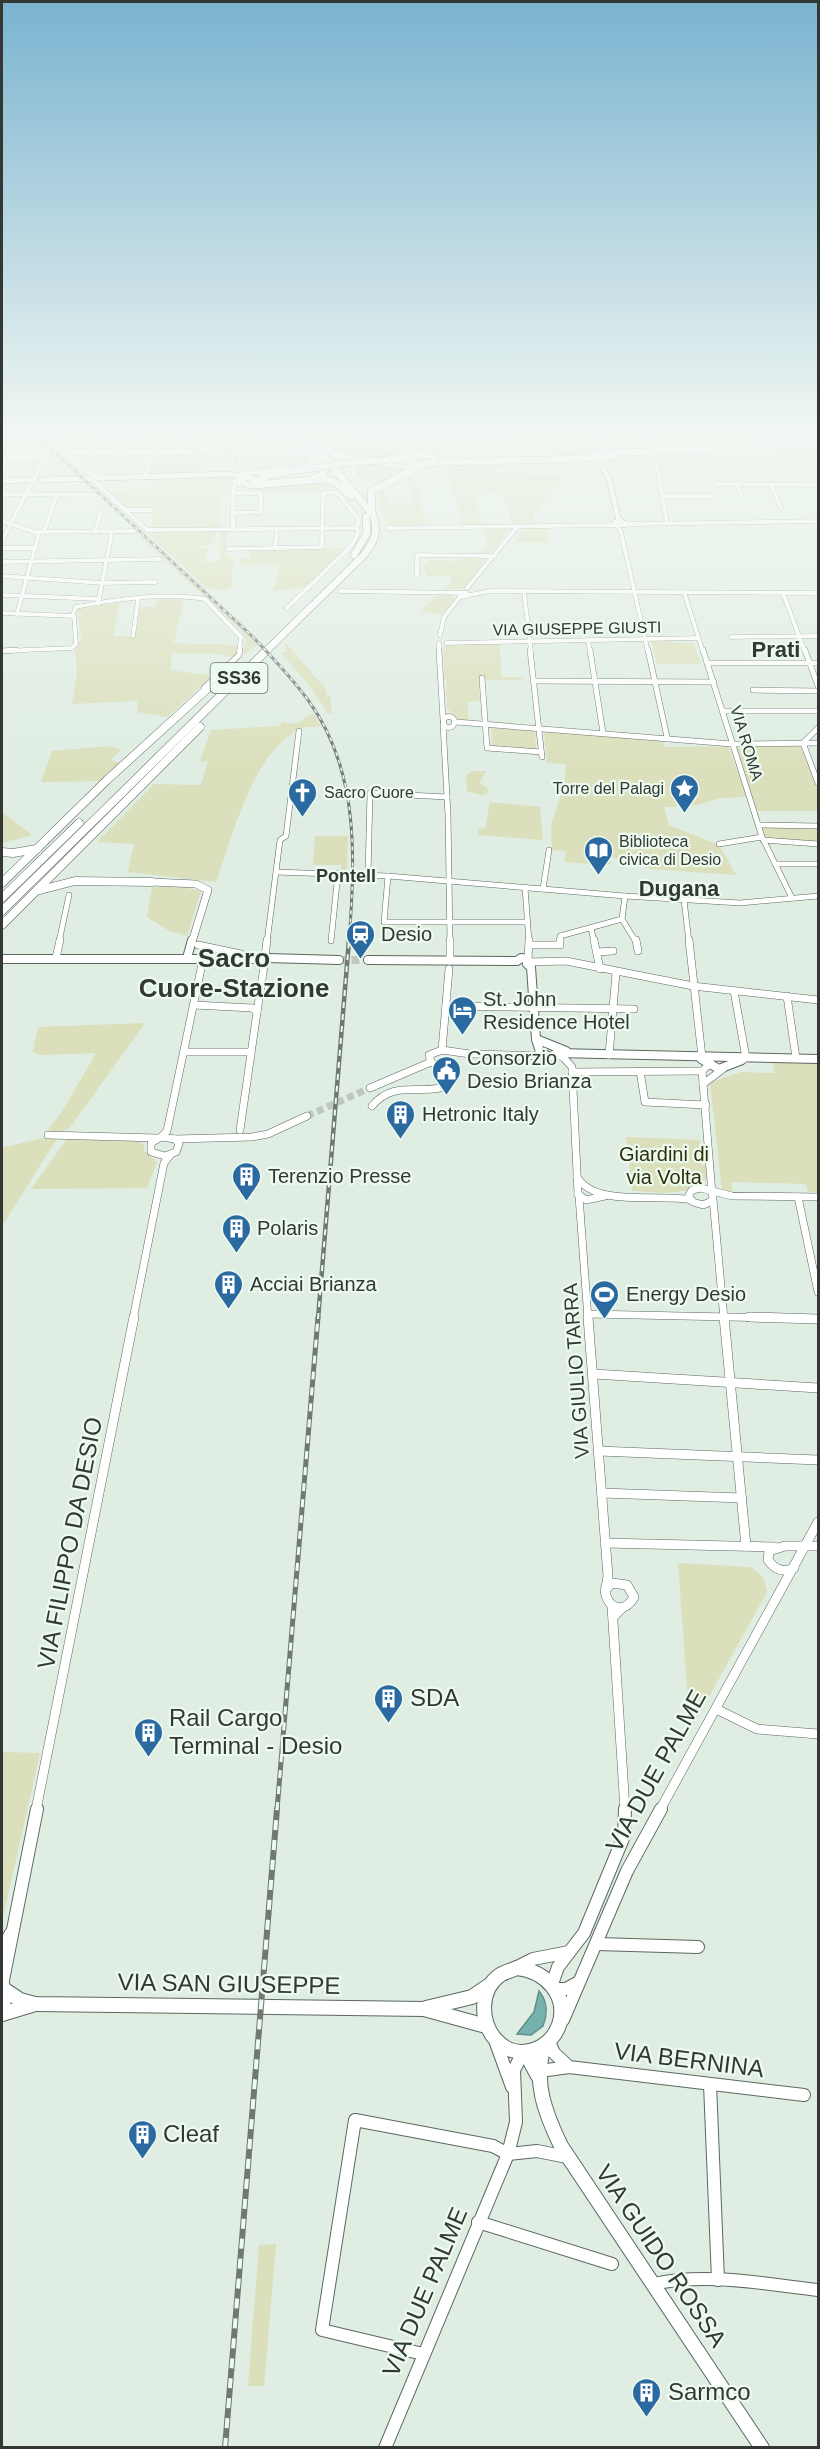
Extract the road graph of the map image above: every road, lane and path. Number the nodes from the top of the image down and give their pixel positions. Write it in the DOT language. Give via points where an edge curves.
graph roads {
  1 [pos="37,543"];
  2 [pos="110,543"];
  3 [pos="275,543"];
  4 [pos="322,543"];
  5 [pos="353,543"];
  6 [pos="363,543"];
  7 [pos="374,543"];
  8 [pos="506,543"];
  9 [pos="623,543"];
  10 [pos="2,548"];
  11 [pos="35,548"];
  12 [pos="275,548"];
  13 [pos="226,549"];
  14 [pos="495,556"];
  15 [pos="160,559"];
  16 [pos="106,560"];
  17 [pos="2,562"];
  18 [pos="31,562"];
  19 [pos="417,575"];
  20 [pos="2,576"];
  21 [pos="27,577"];
  22 [pos="156,582"];
  23 [pos="102,583"];
  24 [pos="474,589"];
  25 [pos="339,591"];
  26 [pos="463,592"];
  27 [pos="524,592"];
  28 [pos="634,592"];
  29 [pos="684,592"];
  30 [pos="783,593"];
  31 [pos="819,593"];
  32 [pos="2,595"];
  33 [pos="22,596"];
  34 [pos="138,600"];
  35 [pos="98,602"];
  36 [pos="287,608"];
  37 [pos="2,613"];
  38 [pos="17,614"];
  39 [pos="72,616"];
  40 [pos="133,636"];
  41 [pos="800,636"];
  42 [pos="819,636"];
  43 [pos="731,637"];
  44 [pos="698,638"];
  45 [pos="645,639"];
  46 [pos="588,640"];
  47 [pos="530,641"];
  48 [pos="443,642"];
  49 [pos="2,651"];
  50 [pos="707,663"];
  51 [pos="810,663"];
  52 [pos="819,663"];
  53 [pos="236,670"];
  54 [pos="482,678"];
  55 [pos="533,681"];
  56 [pos="594,681"];
  57 [pos="655,681"];
  58 [pos="714,682"];
  59 [pos="819,686"];
  60 [pos="205,688"];
  61 [pos="753,690"];
  62 [pos="226,691"];
  63 [pos="819,691"];
  64 [pos="723,711"];
  65 [pos="819,711"];
  66 [pos="450,723"];
  67 [pos="485,725"];
  68 [pos="539,728"];
  69 [pos="819,728"];
  70 [pos="299,731"];
  71 [pos="603,733"];
  72 [pos="667,738"];
  73 [pos="803,743"];
  74 [pos="819,743"];
  75 [pos="732,744"];
  76 [pos="817,775"];
  77 [pos="819,783"];
  78 [pos="447,797"];
  79 [pos="759,825"];
  80 [pos="819,826"];
  81 [pos="763,839"];
  82 [pos="719,844"];
  83 [pos="819,844"];
  84 [pos="38,848"];
  85 [pos="549,850"];
  86 [pos="2,852"];
  87 [pos="13,854"];
  88 [pos="24,862"];
  89 [pos="776,864"];
  90 [pos="819,864"];
  91 [pos="60,867"];
  92 [pos="276,872"];
  93 [pos="338,873"];
  94 [pos="368,875"];
  95 [pos="388,876"];
  96 [pos="450,880"];
  97 [pos="86,881"];
  98 [pos="152,882"];
  99 [pos="2,884"];
  100 [pos="525,888"];
  101 [pos="543,889"];
  102 [pos="36,891"];
  103 [pos="69,895"];
  104 [pos="624,896"];
  105 [pos="819,896"];
  106 [pos="2,898"];
  107 [pos="792,898"];
  108 [pos="684,900"];
  109 [pos="2,911"];
  110 [pos="622,919"];
  111 [pos="528,922"];
  112 [pos="450,923"];
  113 [pos="2,925"];
  114 [pos="591,928"];
  115 [pos="331,941"];
  116 [pos="198,945"];
  117 [pos="529,947"];
  118 [pos="613,951"];
  119 [pos="638,951"];
  120 [pos="597,952"];
  121 [pos="56,958"];
  122 [pos="187,958"];
  123 [pos="263,958"];
  124 [pos="2,959"];
  125 [pos="203,959"];
  126 [pos="246,959"];
  127 [pos="339,960"];
  128 [pos="368,960"];
  129 [pos="524,961"];
  130 [pos="449,965"];
  131 [pos="600,969"];
  132 [pos="616,973"];
  133 [pos="693,986"];
  134 [pos="734,991"];
  135 [pos="787,996"];
  136 [pos="819,1000"];
  137 [pos="194,1005"];
  138 [pos="447,1006"];
  139 [pos="255,1008"];
  140 [pos="534,1008"];
  141 [pos="614,1009"];
  142 [pos="634,1009"];
  143 [pos="445,1051"];
  144 [pos="185,1052"];
  145 [pos="250,1052"];
  146 [pos="548,1052"];
  147 [pos="470,1054"];
  148 [pos="609,1054"];
  149 [pos="699,1057"];
  150 [pos="751,1058"];
  151 [pos="796,1058"];
  152 [pos="717,1059"];
  153 [pos="819,1059"];
  154 [pos="449,1061"];
  155 [pos="433,1063"];
  156 [pos="726,1067"];
  157 [pos="640,1071"];
  158 [pos="702,1071"];
  159 [pos="445,1072"];
  160 [pos="572,1072"];
  161 [pos="703,1084"];
  162 [pos="370,1089"];
  163 [pos="706,1105"];
  164 [pos="372,1107"];
  165 [pos="307,1116"];
  166 [pos="240,1130"];
  167 [pos="48,1135"];
  168 [pos="166,1138"];
  169 [pos="161,1159"];
  170 [pos="577,1177"];
  171 [pos="591,1193"];
  172 [pos="710,1194"];
  173 [pos="579,1195"];
  174 [pos="798,1197"];
  175 [pos="819,1197"];
  176 [pos="690,1198"];
  177 [pos="704,1205"];
  178 [pos="716,1216"];
  179 [pos="819,1292"];
  180 [pos="589,1314"];
  181 [pos="724,1317"];
  182 [pos="819,1319"];
  183 [pos="594,1374"];
  184 [pos="731,1383"];
  185 [pos="819,1388"];
  186 [pos="599,1451"];
  187 [pos="739,1457"];
  188 [pos="819,1460"];
  189 [pos="602,1493"];
  190 [pos="742,1498"];
  191 [pos="819,1522"];
  192 [pos="605,1543"];
  193 [pos="807,1544"];
  194 [pos="750,1546"];
  195 [pos="819,1546"];
  196 [pos="775,1547"];
  197 [pos="788,1548"];
  198 [pos="767,1558"];
  199 [pos="796,1566"];
  200 [pos="779,1570"];
  201 [pos="609,1582"];
  202 [pos="783,1588"];
  203 [pos="616,1610"];
  204 [pos="716,1709"];
  205 [pos="819,1734"];
  206 [pos="14,1929"];
  207 [pos="597,1944"];
  208 [pos="698,1947"];
  209 [pos="2,1949"];
  210 [pos="569,1952"];
  211 [pos="517,1968"];
  212 [pos="580,1982"];
  213 [pos="488,1986"];
  214 [pos="554,1986"];
  215 [pos="3,1987"];
  216 [pos="35,2004"];
  217 [pos="2,2007"];
  218 [pos="424,2009"];
  219 [pos="2,2014"];
  220 [pos="560,2024"];
  221 [pos="486,2026"];
  222 [pos="495,2040"];
  223 [pos="547,2044"];
  224 [pos="524,2052"];
  225 [pos="570,2067"];
  226 [pos="540,2076"];
  227 [pos="710,2084"];
  228 [pos="515,2094"];
  229 [pos="804,2095"];
  230 [pos="508,2154"];
  231 [pos="568,2158"];
  232 [pos="478,2222"];
  233 [pos="612,2264"];
  234 [pos="718,2280"];
  235 [pos="653,2284"];
  236 [pos="819,2290"];
  237 [pos="423,2354"];
  238 [pos="385,2448"];
  239 [pos="762,2448"];
  1 -- 11 [label="street"];
  2 -- 16 [label="street"];
  3 -- 12 [label="street"];
  4 -- 12 [label="street" via="322,547"];
  5 -- 36 [label="street"];
  6 -- 53 [label="highway, SS36"];
  7 -- 62 [label="highway, SS36"];
  8 -- 14 [label="street"];
  9 -- 28 [label="street"];
  10 -- 11 [label="street"];
  11 -- 18 [label="street"];
  12 -- 13 [label="street"];
  14 -- 19 [label="street" via="417,555"];
  14 -- 24 [label="street"];
  15 -- 16 [label="street"];
  16 -- 18 [label="street"];
  16 -- 23 [label="street"];
  17 -- 18 [label="street"];
  18 -- 21 [label="street"];
  20 -- 21 [label="street"];
  21 -- 23 [label="street"];
  21 -- 33 [label="street"];
  22 -- 23 [label="street"];
  23 -- 35 [label="street"];
  24 -- 26 [label="street"];
  24 -- 26 [label="street"];
  24 -- 27 [label="street"];
  25 -- 26 [label="street"];
  26 -- 48 [label="street" via="444,617"];
  27 -- 28 [label="street"];
  27 -- 47 [label="street"];
  28 -- 29 [label="street"];
  28 -- 45 [label="street"];
  29 -- 30 [label="street"];
  29 -- 44 [label="street, VIA ROMA"];
  30 -- 31 [label="street"];
  30 -- 41 [label="street"];
  32 -- 33 [label="street"];
  33 -- 35 [label="street"];
  33 -- 38 [label="street"];
  34 -- 35 [label="street"];
  34 -- 40 [label="street"];
  34 -- 60 [label="street" via="205,599 242,636 238,655"];
  35 -- 39 [label="street" via="76,607"];
  37 -- 38 [label="street"];
  38 -- 39 [label="street"];
  39 -- 49 [label="street" via="75,647"];
  41 -- 42 [label="street"];
  41 -- 43 [label="street"];
  41 -- 51 [label="street"];
  44 -- 45 [label="street, VIA GIUSEPPE GIUSTI"];
  44 -- 50 [label="street, VIA ROMA"];
  45 -- 46 [label="street, VIA GIUSEPPE GIUSTI"];
  45 -- 57 [label="street"];
  46 -- 47 [label="street, VIA GIUSEPPE GIUSTI"];
  46 -- 56 [label="street"];
  47 -- 48 [label="street, VIA GIUSEPPE GIUSTI"];
  47 -- 55 [label="street"];
  48 -- 66 [label="street" via="443,711"];
  50 -- 51 [label="street"];
  50 -- 58 [label="street, VIA ROMA"];
  51 -- 52 [label="street"];
  51 -- 59 [label="street"];
  53 -- 60 [label="highway"];
  53 -- 106 [label="highway, SS36"];
  54 -- 67 [label="street"];
  55 -- 56 [label="street"];
  55 -- 68 [label="street"];
  56 -- 57 [label="street"];
  56 -- 71 [label="street"];
  57 -- 58 [label="street"];
  57 -- 72 [label="street"];
  58 -- 64 [label="street, VIA ROMA"];
  60 -- 84 [label="highway"];
  61 -- 63 [label="street"];
  62 -- 91 [label="highway" via="201,726"];
  62 -- 109 [label="highway, SS36"];
  64 -- 65 [label="street"];
  64 -- 75 [label="street, VIA ROMA"];
  66 -- 67 [label="street"];
  66 -- 78 [label="street" via="444,735"];
  67 -- 68 [label="street"];
  67 -- 68 [label="street" via="487,748 542,754"];
  68 -- 71 [label="street"];
  69 -- 73 [label="street"];
  70 -- 92 [label="street" via="286,836 279,840"];
  71 -- 72 [label="street"];
  72 -- 75 [label="street"];
  73 -- 74 [label="street"];
  73 -- 75 [label="street"];
  73 -- 76 [label="street"];
  75 -- 79 [label="street, VIA ROMA"];
  76 -- 77 [label="street"];
  78 -- 94 [label="street" via="370,793"];
  78 -- 96 [label="street"];
  79 -- 80 [label="street"];
  79 -- 81 [label="street, VIA ROMA"];
  81 -- 82 [label="street"];
  81 -- 83 [label="street"];
  81 -- 89 [label="street, VIA ROMA"];
  84 -- 87 [label="highway"];
  84 -- 88 [label="highway"];
  85 -- 101 [label="street"];
  86 -- 87 [label="highway"];
  87 -- 88 [label="highway"];
  88 -- 99 [label="highway"];
  89 -- 90 [label="street"];
  89 -- 107 [label="street, VIA ROMA"];
  91 -- 97 [label="highway" via="60,876"];
  91 -- 102 [label="highway"];
  92 -- 93 [label="street"];
  92 -- 123 [label="street"];
  93 -- 94 [label="street"];
  93 -- 115 [label="street"];
  94 -- 95 [label="street"];
  95 -- 96 [label="street"];
  95 -- 112 [label="street" via="384,922"];
  96 -- 100 [label="street"];
  96 -- 112 [label="street"];
  97 -- 98 [label="highway"];
  97 -- 102 [label="highway"];
  98 -- 122 [label="street" via="196,884 208,890"];
  100 -- 101 [label="street"];
  100 -- 111 [label="street"];
  101 -- 104 [label="street"];
  102 -- 113 [label="highway"];
  103 -- 121 [label="street"];
  104 -- 108 [label="street"];
  104 -- 110 [label="street"];
  105 -- 107 [label="street"];
  107 -- 108 [label="street" via="740,903"];
  108 -- 133 [label="street"];
  110 -- 114 [label="street"];
  110 -- 119 [label="street" via="636,940"];
  111 -- 112 [label="street"];
  111 -- 117 [label="street"];
  112 -- 130 [label="street"];
  114 -- 117 [label="street" via="560,936 560,945"];
  114 -- 120 [label="street"];
  116 -- 126 [label="street" via="241,954"];
  117 -- 129 [label="street"];
  118 -- 120 [label="street"];
  120 -- 131 [label="street"];
  121 -- 122 [label="street"];
  121 -- 124 [label="street"];
  122 -- 125 [label="street"];
  123 -- 126 [label="street"];
  123 -- 127 [label="street"];
  123 -- 139 [label="street"];
  125 -- 126 [label="street"];
  125 -- 137 [label="street"];
  128 -- 130 [label="street"];
  129 -- 130 [label="street"];
  129 -- 131 [label="street" via="566,961"];
  129 -- 140 [label="street" via="531,967"];
  130 -- 138 [label="street"];
  131 -- 132 [label="street"];
  132 -- 133 [label="street"];
  132 -- 141 [label="street"];
  133 -- 134 [label="street"];
  133 -- 149 [label="street"];
  134 -- 135 [label="street"];
  134 -- 150 [label="street"];
  135 -- 136 [label="street"];
  135 -- 151 [label="street"];
  137 -- 139 [label="street"];
  137 -- 144 [label="street"];
  138 -- 140 [label="street"];
  138 -- 143 [label="street"];
  139 -- 145 [label="street"];
  140 -- 141 [label="street"];
  140 -- 146 [label="street" via="536,1039"];
  141 -- 142 [label="street"];
  141 -- 148 [label="street"];
  143 -- 147 [label="street"];
  143 -- 154 [label="street"];
  143 -- 155 [label="street" via="431,1053"];
  144 -- 145 [label="street"];
  144 -- 168 [label="street"];
  145 -- 166 [label="street"];
  146 -- 147 [label="street"];
  146 -- 148 [label="street"];
  146 -- 160 [label="street"];
  147 -- 154 [label="street"];
  148 -- 149 [label="street"];
  149 -- 152 [label="street"];
  150 -- 151 [label="street"];
  150 -- 152 [label="street"];
  150 -- 156 [label="street"];
  151 -- 153 [label="street"];
  152 -- 156 [label="street" via="727,1060"];
  152 -- 156 [label="street" via="716,1067"];
  152 -- 158 [label="street"];
  154 -- 155 [label="street"];
  154 -- 159 [label="street"];
  155 -- 159 [label="street"];
  155 -- 162 [label="street"];
  156 -- 161 [label="street"];
  157 -- 158 [label="street"];
  157 -- 160 [label="street"];
  157 -- 163 [label="street" via="645,1102"];
  158 -- 161 [label="street"];
  159 -- 164 [label="street" via="440,1088 393,1090 378,1096"];
  160 -- 170 [label="street, VIA GIULIO TARRA"];
  161 -- 163 [label="street"];
  163 -- 172 [label="street"];
  165 -- 168 [label="street" via="252,1137"];
  167 -- 168 [label="street"];
  168 -- 169 [label="street, VIA FILIPPO DA DESIO" via="176,1152"];
  168 -- 169 [label="street" via="150,1149"];
  169 -- 206 [label="street, VIA FILIPPO DA DESIO"];
  170 -- 171 [label="street"];
  170 -- 173 [label="street, VIA GIULIO TARRA"];
  171 -- 173 [label="street" via="582,1190"];
  171 -- 173 [label="street" via="586,1200"];
  171 -- 176 [label="street"];
  172 -- 174 [label="street"];
  172 -- 176 [label="street" via="692,1190"];
  172 -- 177 [label="street"];
  172 -- 178 [label="street"];
  173 -- 180 [label="street, VIA GIULIO TARRA"];
  174 -- 175 [label="street"];
  174 -- 179 [label="street"];
  176 -- 177 [label="street"];
  177 -- 178 [label="street"];
  178 -- 181 [label="street"];
  180 -- 181 [label="street"];
  180 -- 183 [label="street, VIA GIULIO TARRA"];
  181 -- 182 [label="street"];
  181 -- 184 [label="street"];
  183 -- 184 [label="street"];
  183 -- 186 [label="street, VIA GIULIO TARRA"];
  184 -- 185 [label="street"];
  184 -- 187 [label="street"];
  186 -- 187 [label="street"];
  186 -- 189 [label="street, VIA GIULIO TARRA"];
  187 -- 188 [label="street"];
  187 -- 190 [label="street"];
  189 -- 190 [label="street"];
  189 -- 192 [label="street, VIA GIULIO TARRA"];
  190 -- 194 [label="street"];
  191 -- 193 [label="street, VIA DUE PALME"];
  192 -- 194 [label="street"];
  192 -- 201 [label="street, VIA GIULIO TARRA"];
  193 -- 195 [label="street"];
  193 -- 197 [label="street"];
  193 -- 199 [label="street, VIA DUE PALME"];
  194 -- 196 [label="street"];
  194 -- 198 [label="street"];
  196 -- 197 [label="street"];
  196 -- 198 [label="street"];
  197 -- 199 [label="street" via="796,1556"];
  198 -- 200 [label="street"];
  199 -- 200 [label="street" via="788,1571"];
  199 -- 202 [label="street, VIA DUE PALME"];
  200 -- 202 [label="street"];
  201 -- 203 [label="street" via="604,1596"];
  201 -- 203 [label="street" via="627,1585 633,1592 630,1604"];
  202 -- 204 [label="street, VIA DUE PALME"];
  203 -- 210 [label="street" via="626,1825 621,1848 584,1933"];
  204 -- 205 [label="street" via="757,1729"];
  204 -- 207 [label="street, VIA DUE PALME" via="627,1871"];
  206 -- 209 [label="street"];
  206 -- 215 [label="street"];
  207 -- 208 [label="street"];
  207 -- 212 [label="street, VIA DUE PALME"];
  210 -- 211 [label="street" via="533,1959"];
  210 -- 214 [label="street" via="560,1961"];
  211 -- 213 [label="street" via="503,1972"];
  211 -- 214 [label="street" via="536,1971"];
  212 -- 214 [label="street" via="566,1989"];
  212 -- 220 [label="street, VIA DUE PALME"];
  213 -- 218 [label="street, VIA SAN GIUSEPPE" via="472,1997"];
  213 -- 221 [label="street" via="482,2009"];
  214 -- 220 [label="street" via="561,2004"];
  215 -- 216 [label="street, VIA SAN GIUSEPPE" via="20,2000"];
  215 -- 217 [label="street"];
  216 -- 218 [label="street, VIA SAN GIUSEPPE"];
  216 -- 219 [label="street, VIA SAN GIUSEPPE"];
  218 -- 221 [label="street, VIA SAN GIUSEPPE"];
  220 -- 223 [label="street"];
  221 -- 222 [label="street"];
  222 -- 224 [label="street"];
  222 -- 228 [label="street, VIA DUE PALME"];
  223 -- 224 [label="street"];
  223 -- 225 [label="street"];
  223 -- 226 [label="street, VIA GUIDO ROSSA"];
  224 -- 226 [label="street, VIA GUIDO ROSSA"];
  224 -- 228 [label="street, VIA DUE PALME" via="514,2070"];
  225 -- 226 [label="street, VIA BERNINA"];
  225 -- 227 [label="street, VIA BERNINA"];
  226 -- 231 [label="street, VIA GUIDO ROSSA" via="547,2118"];
  227 -- 229 [label="street, VIA BERNINA"];
  227 -- 234 [label="street"];
  228 -- 230 [label="street, VIA DUE PALME" via="516,2122"];
  230 -- 231 [label="street" via="524,2149"];
  230 -- 232 [label="street, VIA DUE PALME"];
  230 -- 237 [label="street" via="493,2146 355,2120 322,2330"];
  231 -- 235 [label="street, VIA GUIDO ROSSA"];
  232 -- 233 [label="street"];
  232 -- 237 [label="street, VIA DUE PALME"];
  234 -- 235 [label="street" via="669,2280"];
  234 -- 236 [label="street"];
  235 -- 239 [label="street, VIA GUIDO ROSSA"];
  237 -- 238 [label="street, VIA DUE PALME"];
}
